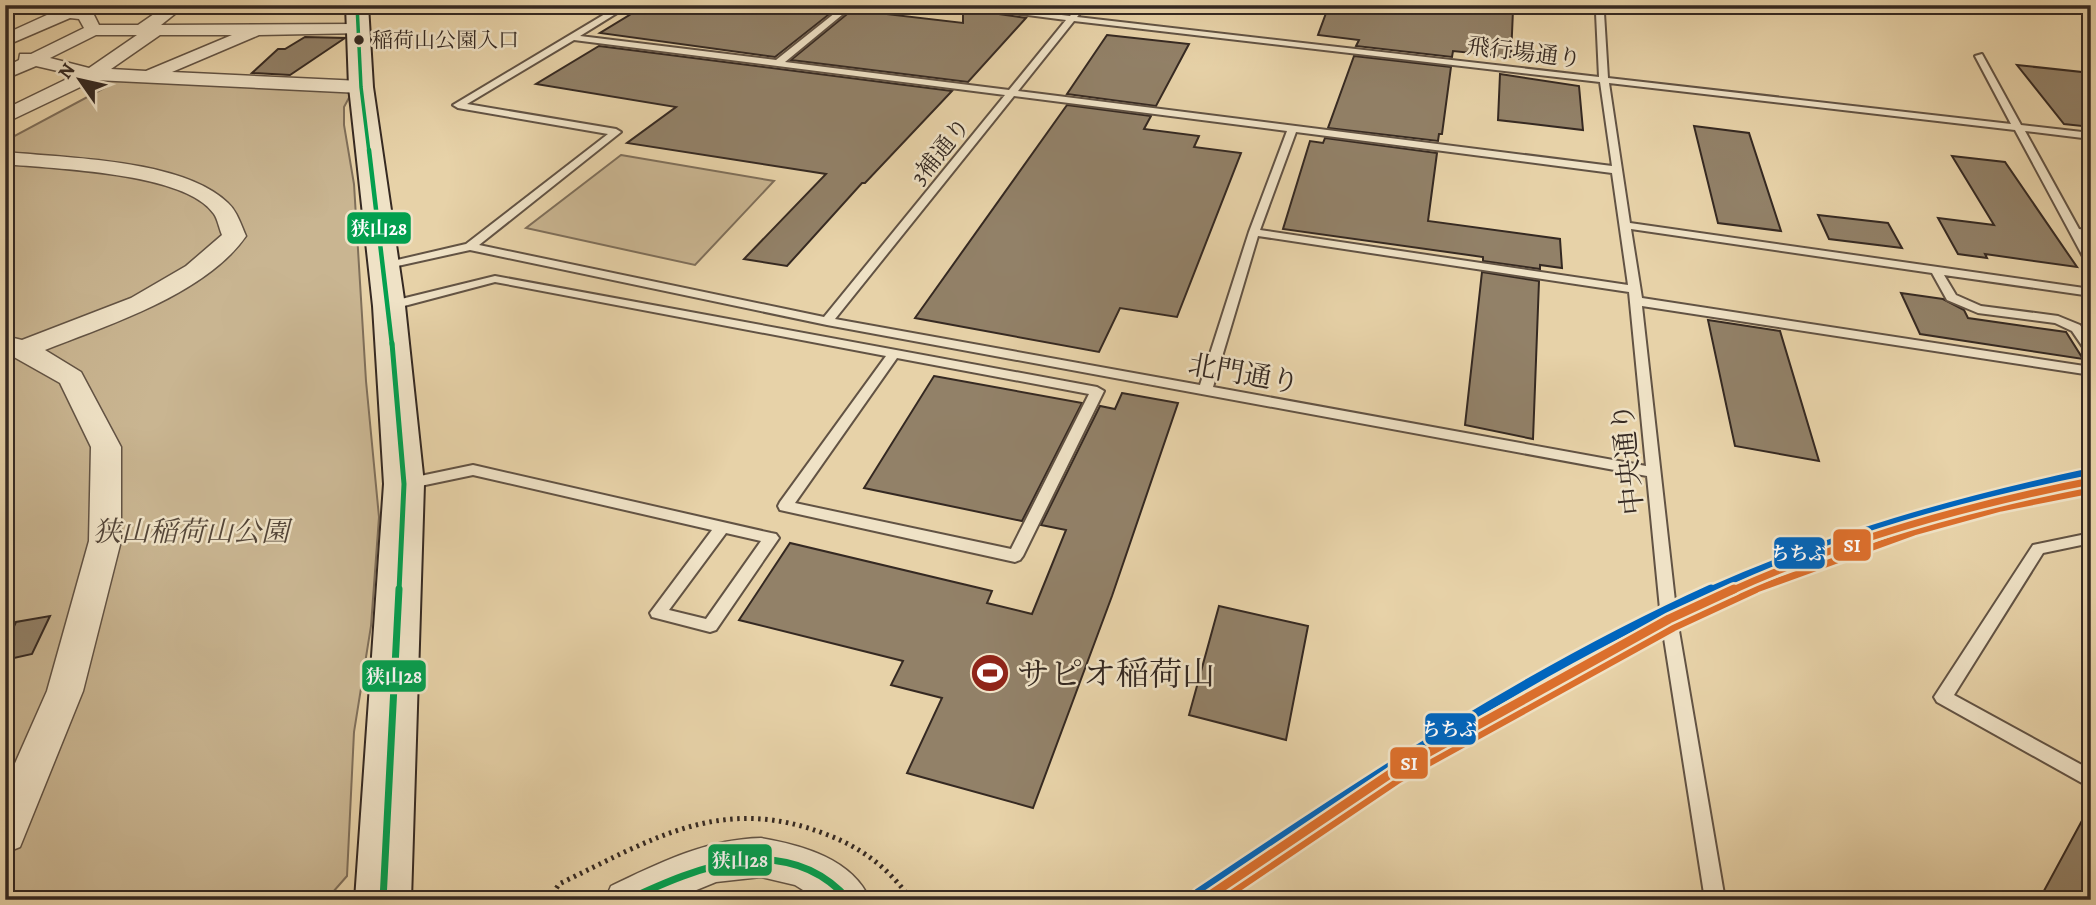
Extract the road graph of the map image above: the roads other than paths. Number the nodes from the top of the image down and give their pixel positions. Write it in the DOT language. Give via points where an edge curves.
graph roads {
  1 [pos="19,5"];
  2 [pos="178,5"];
  3 [pos="626,5"];
  4 [pos="850,5"];
  5 [pos="953,5"];
  6 [pos="1083,5"];
  7 [pos="66,13"];
  8 [pos="1600,13"];
  9 [pos="357,17"];
  10 [pos="1072,19"];
  11 [pos="5,27"];
  12 [pos="258,29"];
  13 [pos="93,30"];
  14 [pos="150,30"];
  15 [pos="27,31"];
  16 [pos="572,37"];
  17 [pos="5,41"];
  18 [pos="5,52"];
  19 [pos="1979,56"];
  20 [pos="34,60"];
  21 [pos="779,62"];
  22 [pos="5,74"];
  23 [pos="92,74"];
  24 [pos="150,77"];
  25 [pos="1604,80"];
  26 [pos="361,87"];
  27 [pos="1013,91"];
  28 [pos="5,117"];
  29 [pos="2015,128"];
  30 [pos="1292,130"];
  31 [pos="2091,136"];
  32 [pos="5,159"];
  33 [pos="1616,170"];
  34 [pos="1624,225"];
  35 [pos="1254,232"];
  36 [pos="2073,232"];
  37 [pos="2091,234"];
  38 [pos="470,247"];
  39 [pos="2091,262"];
  40 [pos="384,265"];
  41 [pos="1937,272"];
  42 [pos="2091,293"];
  43 [pos="1635,295"];
  44 [pos="389,306"];
  45 [pos="827,321"];
  46 [pos="15,346"];
  47 [pos="2091,350"];
  48 [pos="894,354"];
  49 [pos="2091,371"];
  50 [pos="1205,391"];
  51 [pos="1653,472"];
  52 [pos="404,484"];
  53 [pos="722,527"];
  54 [pos="2091,538"];
  55 [pos="2091,780"];
  56 [pos="5,834"];
  57 [pos="383,900"];
  58 [pos="626,900"];
  59 [pos="849,900"];
  60 [pos="1714,900"];
  1 -- 7 [label="street"];
  2 -- 14 [label="street"];
  3 -- 16 [label="lane"];
  4 -- 21 [label="lane"];
  5 -- 10 [label="lane, 飛行場通り"];
  6 -- 10 [label="lane, 3補通り"];
  7 -- 13 [label="street" via="86,15"];
  7 -- 15 [label="street"];
  8 -- 25 [label="lane, 中央通り"];
  9 -- 12 [label="street"];
  9 -- 26 [label="street"];
  10 -- 25 [label="lane, 飛行場通り"];
  10 -- 27 [label="lane, 3補通り"];
  11 -- 15 [label="street"];
  12 -- 14 [label="street"];
  12 -- 24 [label="street"];
  13 -- 14 [label="street"];
  13 -- 20 [label="street"];
  14 -- 23 [label="street"];
  15 -- 17 [label="street"];
  16 -- 21 [label="lane"];
  16 -- 38 [label="lane" via="458,105 616,132"];
  18 -- 20 [label="street"];
  19 -- 29 [label="lane"];
  20 -- 22 [label="street"];
  20 -- 23 [label="street"];
  21 -- 27 [label="lane"];
  23 -- 24 [label="street"];
  23 -- 28 [label="street"];
  24 -- 26 [label="street"];
  25 -- 29 [label="lane, 飛行場通り"];
  25 -- 33 [label="lane, 中央通り"];
  26 -- 40 [label="street"];
  27 -- 30 [label="lane"];
  27 -- 45 [label="lane, 3補通り"];
  29 -- 31 [label="lane, 飛行場通り"];
  29 -- 36 [label="lane"];
  30 -- 33 [label="lane"];
  30 -- 35 [label="lane"];
  32 -- 46 [label="street" via="132,172 195,187 222,209 234,236 195,271 140,303"];
  33 -- 34 [label="lane, 中央通り"];
  34 -- 41 [label="lane"];
  34 -- 43 [label="lane, 中央通り"];
  35 -- 43 [label="lane"];
  35 -- 50 [label="lane"];
  36 -- 37 [label="lane"];
  36 -- 39 [label="lane"];
  38 -- 40 [label="lane"];
  38 -- 45 [label="lane, 北門通り"];
  40 -- 44 [label="street"];
  41 -- 42 [label="lane"];
  41 -- 47 [label="lane" via="1951,297 1978,309 2058,320 2076,328"];
  43 -- 49 [label="lane"];
  43 -- 51 [label="lane, 中央通り"];
  44 -- 48 [label="lane" via="495,279"];
  44 -- 52 [label="street"];
  45 -- 50 [label="lane, 北門通り"];
  46 -- 56 [label="street" via="71,378 106,447 105,541 65,691"];
  48 -- 48 [label="lane" via="1097,391 1015,556 785,506"];
  50 -- 51 [label="lane, 北門通り"];
  51 -- 60 [label="lane, 中央通り" via="1669,619"];
  52 -- 53 [label="lane" via="473,470"];
  52 -- 57 [label="street"];
  53 -- 53 [label="lane" via="771,538 710,626 659,614"];
  54 -- 55 [label="lane" via="2038,549 1943,697"];
  58 -- 59 [label="street" via="696,868 746,855 791,862 822,877"];
}
